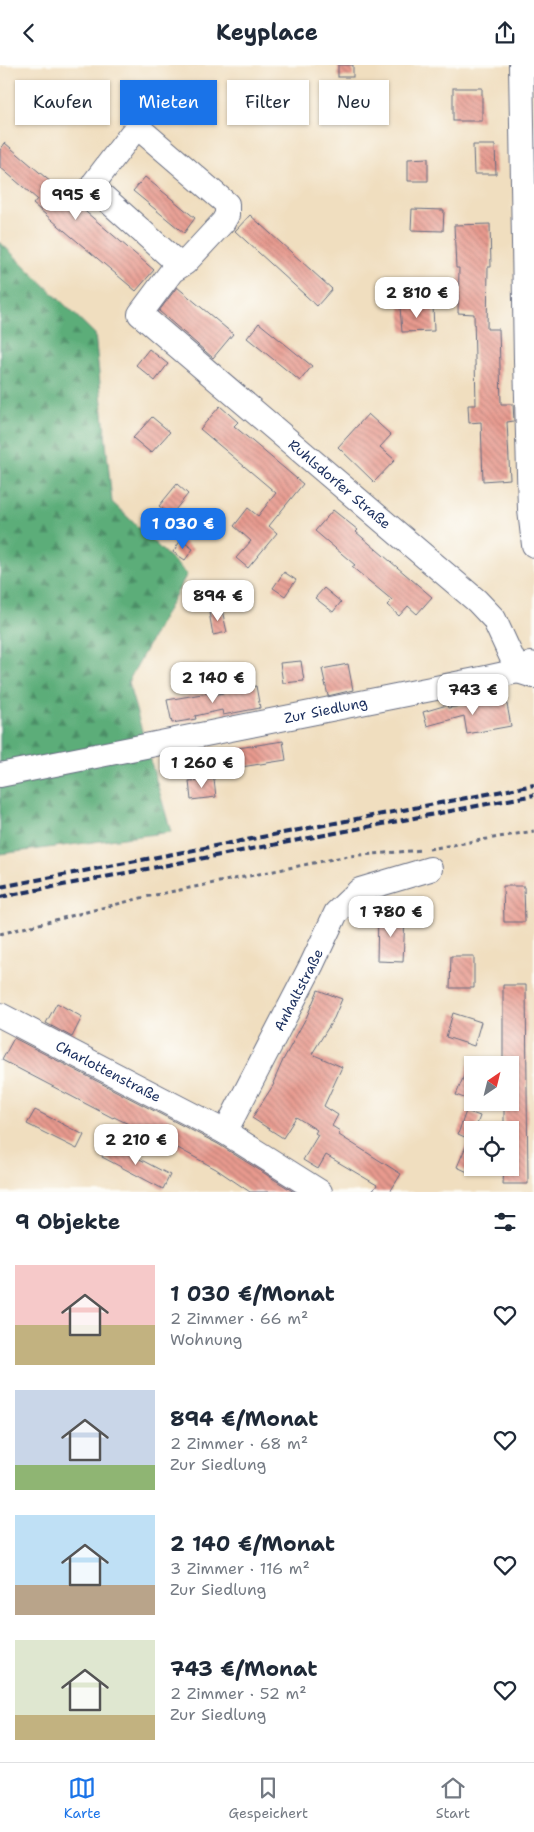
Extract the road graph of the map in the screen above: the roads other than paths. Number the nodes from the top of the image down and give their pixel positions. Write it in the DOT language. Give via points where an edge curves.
graph roads {
  1 [pos="521,65"];
  2 [pos="172,271"];
  3 [pos="534,545"];
  4 [pos="529,670"];
  5 [pos="0,775"];
  6 [pos="430,869"];
  7 [pos="0,1015"];
  8 [pos="225,1132"];
  9 [pos="320,1192"];
  1 -- 3 [label="street" via="526,379"];
  2 -- 2 [label="street" via="174,260 97,191 94,183 132,133 141,130 227,204 227,215 222,222 185,263"];
  2 -- 4 [label="street, Ruhlsdorfer Straße" via="140,314 477,601 494,619"];
  4 -- 5 [label="street, Zur Siedlung"];
  6 -- 8 [label="street, Anhaltstraße" via="360,890 336,913"];
  7 -- 8 [label="street, Charlottenstraße"];
  8 -- 9 [label="street, Charlottenstraße"];
}
